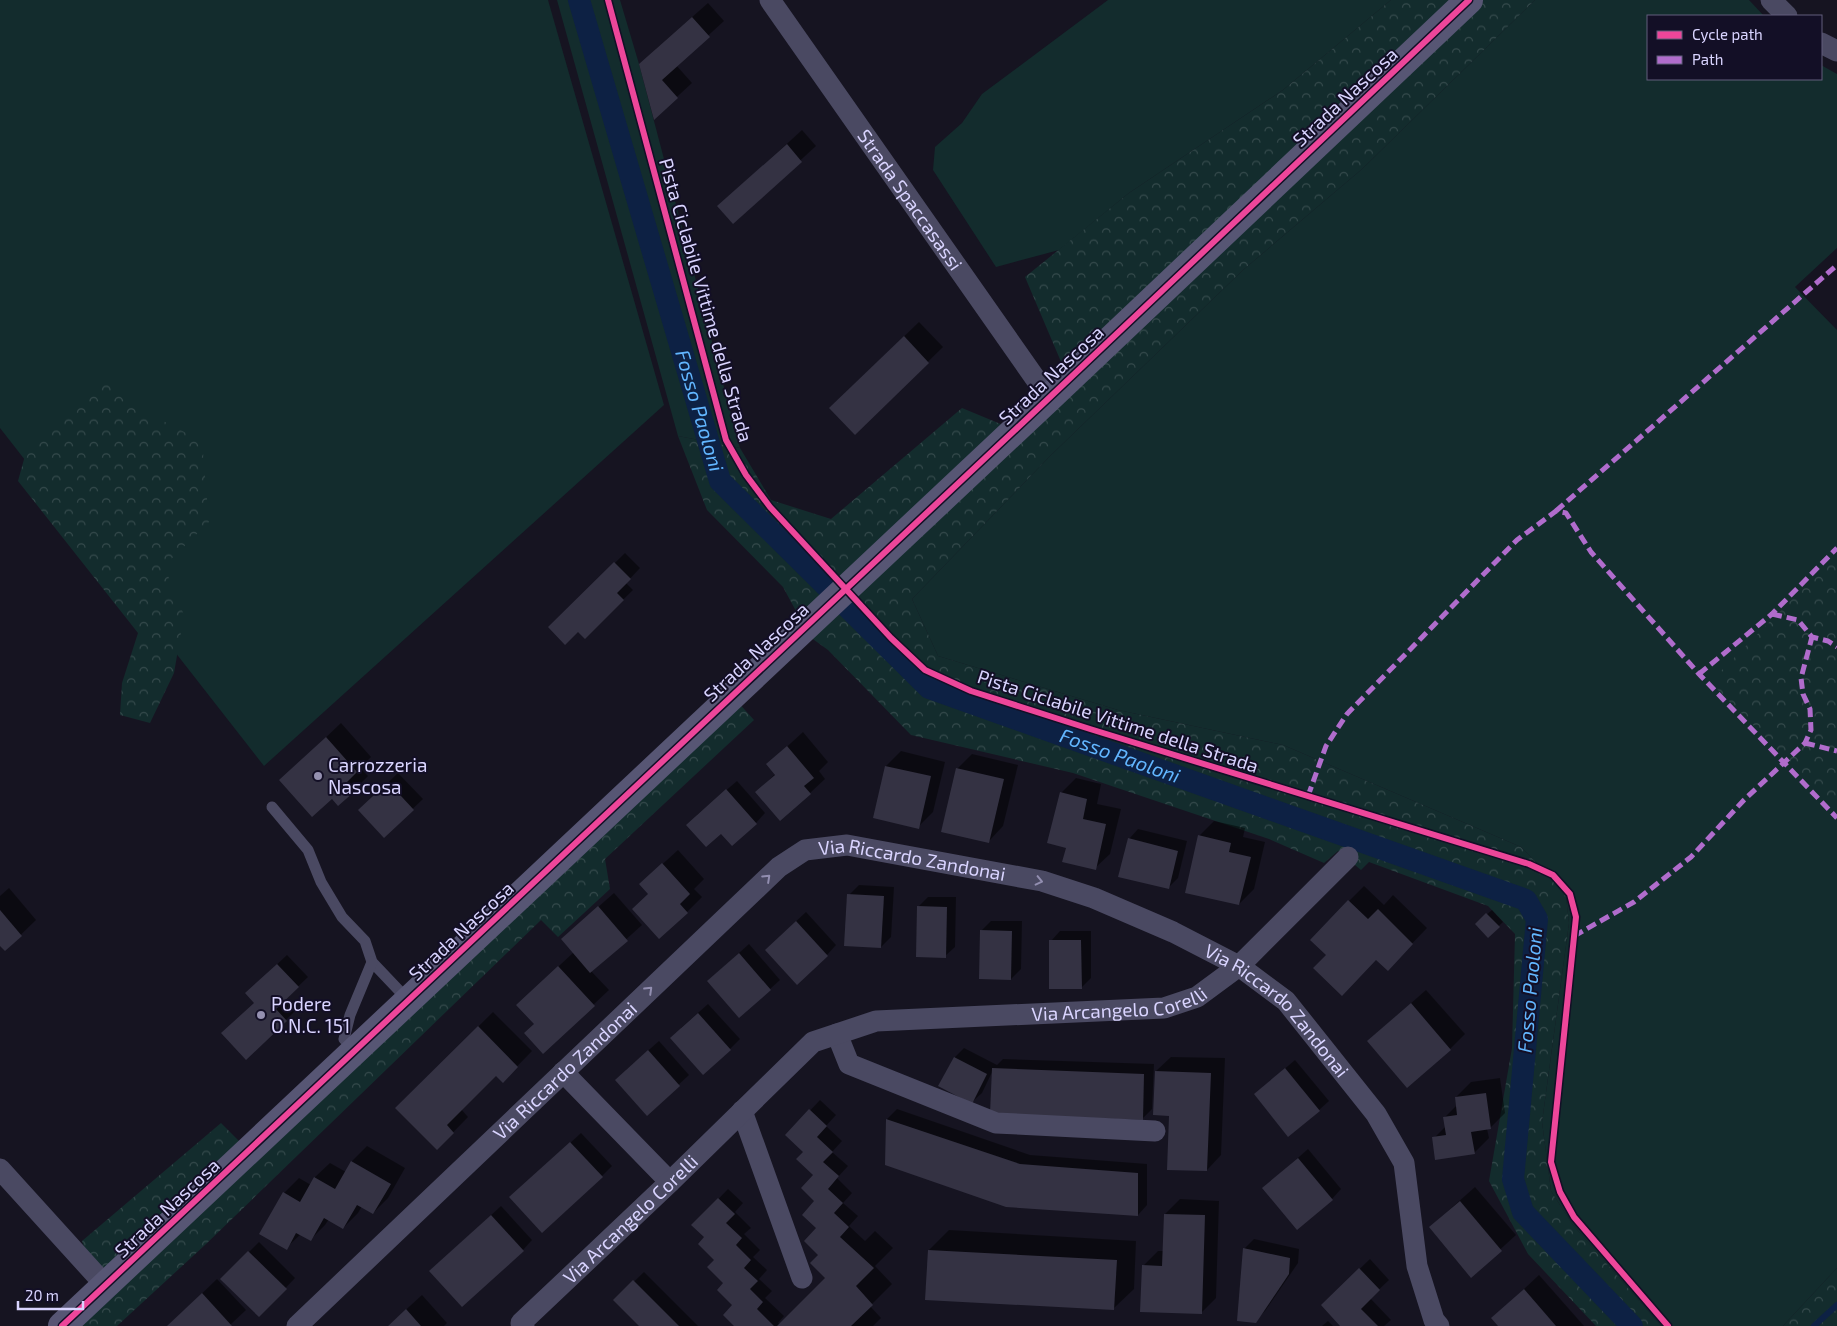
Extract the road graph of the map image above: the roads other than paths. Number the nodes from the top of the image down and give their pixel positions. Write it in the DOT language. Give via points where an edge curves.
graph roads {
  1 [pos="770,0"];
  2 [pos="1469,0"];
  3 [pos="1771,0"];
  4 [pos="1787,15"];
  5 [pos="1822,44"];
  6 [pos="1837,51"];
  7 [pos="1049,398"];
  8 [pos="272,807"];
  9 [pos="1348,857"];
  10 [pos="372,962"];
  11 [pos="1238,966"];
  12 [pos="408,1001"];
  13 [pos="837,1034"];
  14 [pos="355,1051"];
  15 [pos="563,1072"];
  16 [pos="742,1112"];
  17 [pos="1155,1131"];
  18 [pos="0,1169"];
  19 [pos="670,1182"];
  20 [pos="802,1278"];
  21 [pos="106,1286"];
  22 [pos="519,1325"];
  23 [pos="62,1326"];
  24 [pos="297,1326"];
  25 [pos="1439,1326"];
  1 -- 7 [label="street, Strada Spaccasassi"];
  2 -- 7 [label="street, Strada Nascosa"];
  3 -- 4 [label="street"];
  5 -- 6 [label="street"];
  7 -- 12 [label="street, Strada Nascosa"];
  8 -- 10 [label="lane" via="308,850 321,882 342,917 365,941"];
  9 -- 11 [label="street, Via Arcangelo Corelli"];
  10 -- 12 [label="lane"];
  10 -- 14 [label="lane" via="350,1015 344,1039"];
  11 -- 13 [label="street, Via Arcangelo Corelli" via="1197,996 1164,1008 876,1021"];
  15 -- 11 [label="street, Via Riccardo Zandonai, one-way" via="779,867 805,850 847,845 1042,882 1094,898 1173,932"];
  11 -- 25 [label="street, Via Riccardo Zandonai" via="1286,1001 1376,1114 1404,1163 1418,1266 1434,1320"];
  12 -- 14 [label="street, Strada Nascosa"];
  13 -- 16 [label="street, Via Arcangelo Corelli" via="813,1042"];
  13 -- 17 [label="street" via="849,1064 996,1123"];
  14 -- 21 [label="street, Strada Nascosa"];
  15 -- 19 [label="street"];
  15 -- 24 [label="street, Via Riccardo Zandonai"];
  16 -- 19 [label="street, Via Arcangelo Corelli"];
  16 -- 20 [label="street"];
  18 -- 21 [label="street"];
  19 -- 22 [label="street, Via Arcangelo Corelli"];
  21 -- 23 [label="street, Strada Nascosa"];
}
